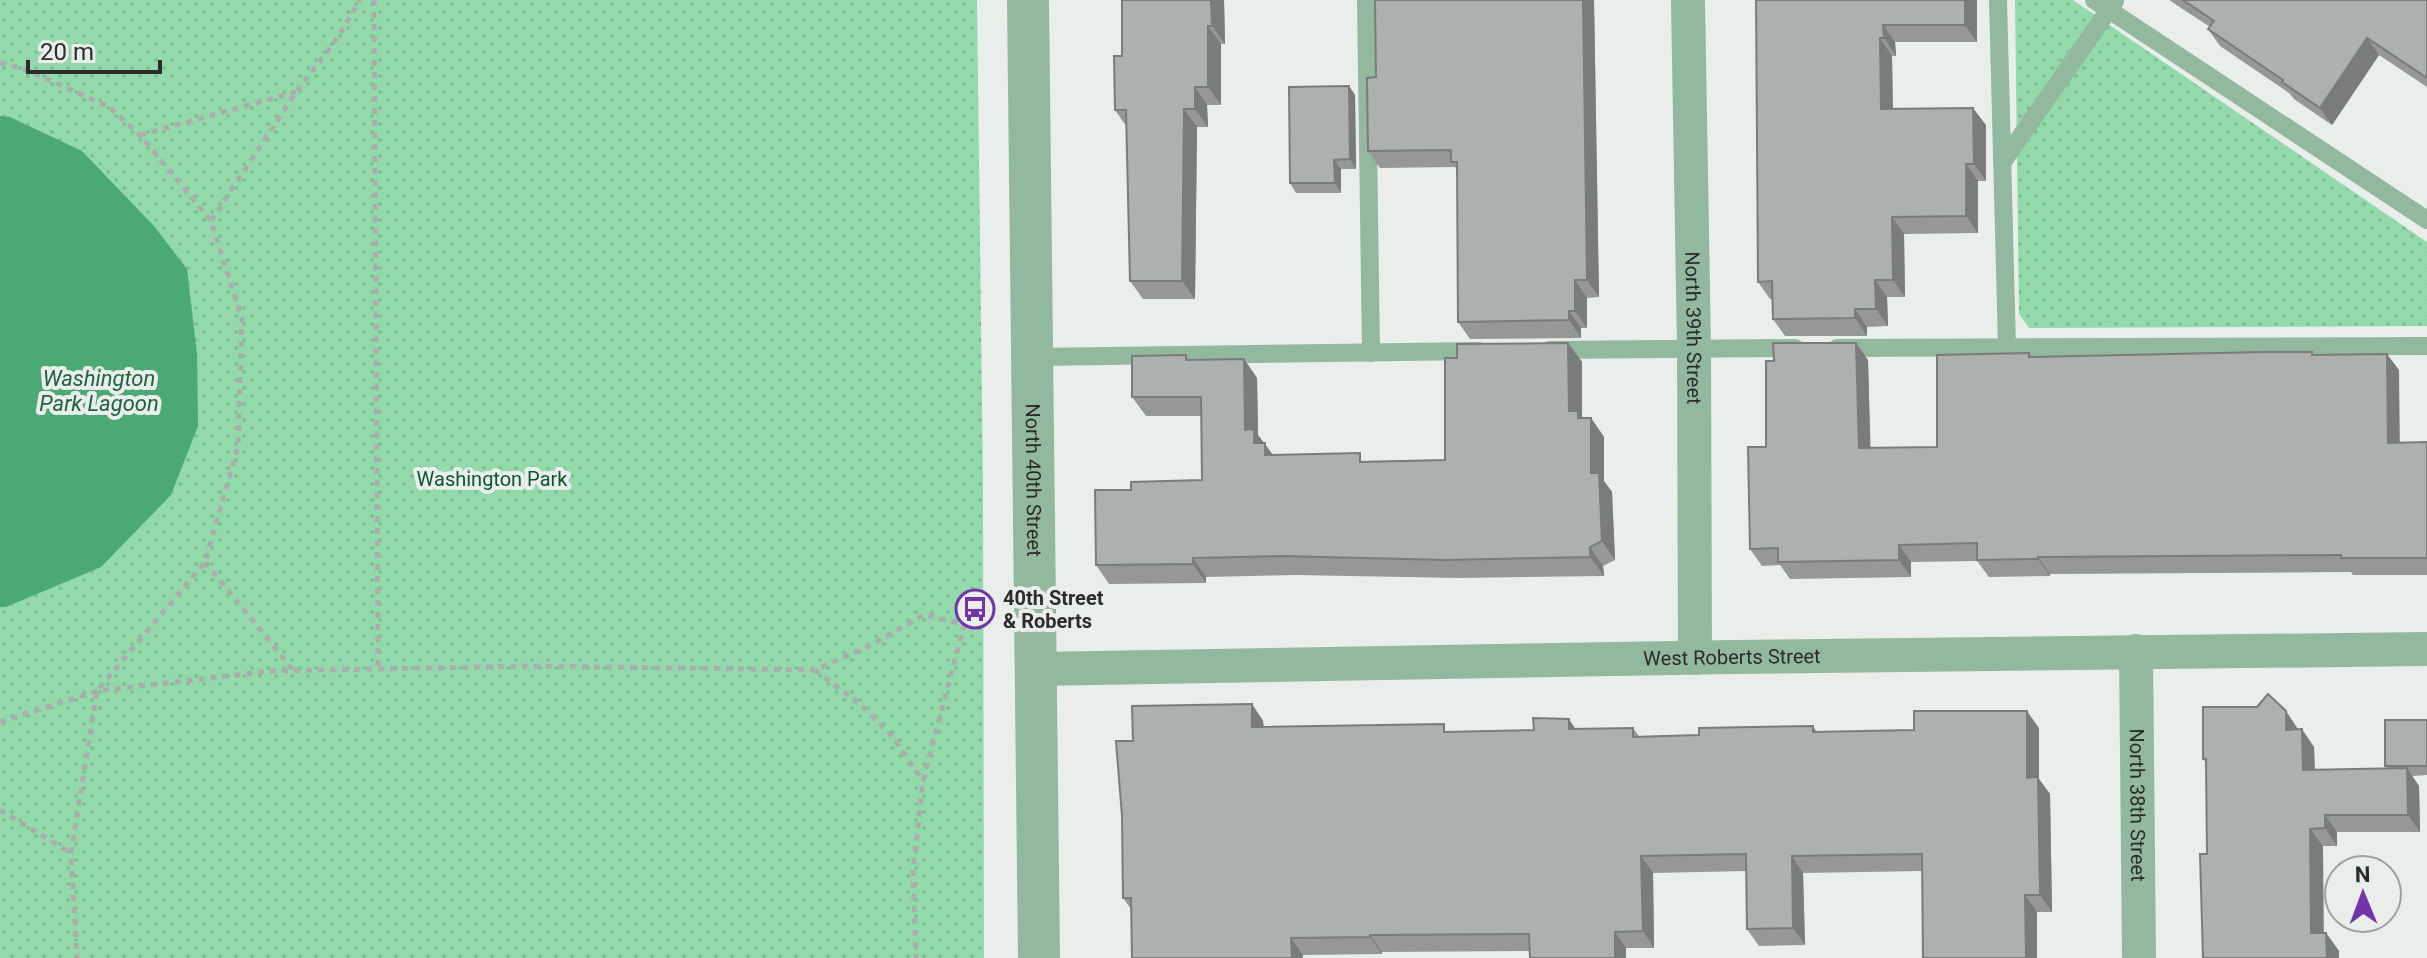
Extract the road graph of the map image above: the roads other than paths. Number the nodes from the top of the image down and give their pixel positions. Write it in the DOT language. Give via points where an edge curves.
graph roads {
  1 [pos="1028,0"];
  2 [pos="1366,0"];
  3 [pos="1688,0"];
  4 [pos="1998,0"];
  5 [pos="2106,3"];
  6 [pos="2002,163"];
  7 [pos="2427,220"];
  8 [pos="2427,346"];
  9 [pos="2007,347"];
  10 [pos="1694,348"];
  11 [pos="1538,350"];
  12 [pos="1492,351"];
  13 [pos="1371,353"];
  14 [pos="1034,357"];
  15 [pos="2427,649"];
  16 [pos="2136,651"];
  17 [pos="1695,658"];
  18 [pos="1036,669"];
  19 [pos="1039,958"];
  20 [pos="2139,958"];
  1 -- 14 [label="street, North 40th Street"];
  2 -- 13 [label="lane"];
  3 -- 10 [label="street, North 39th Street"];
  4 -- 6 [label="lane"];
  5 -- 6 [label="lane"];
  5 -- 7 [label="lane"];
  6 -- 9 [label="lane"];
  8 -- 9 [label="lane"];
  9 -- 10 [label="lane"];
  10 -- 11 [label="lane"];
  10 -- 17 [label="street, North 39th Street"];
  12 -- 13 [label="lane"];
  13 -- 14 [label="lane"];
  14 -- 18 [label="street, North 40th Street"];
  15 -- 16 [label="street, West Roberts Street"];
  16 -- 17 [label="street, West Roberts Street"];
  16 -- 20 [label="street, North 38th Street"];
  17 -- 18 [label="street, West Roberts Street"];
  18 -- 19 [label="street, North 40th Street"];
}
